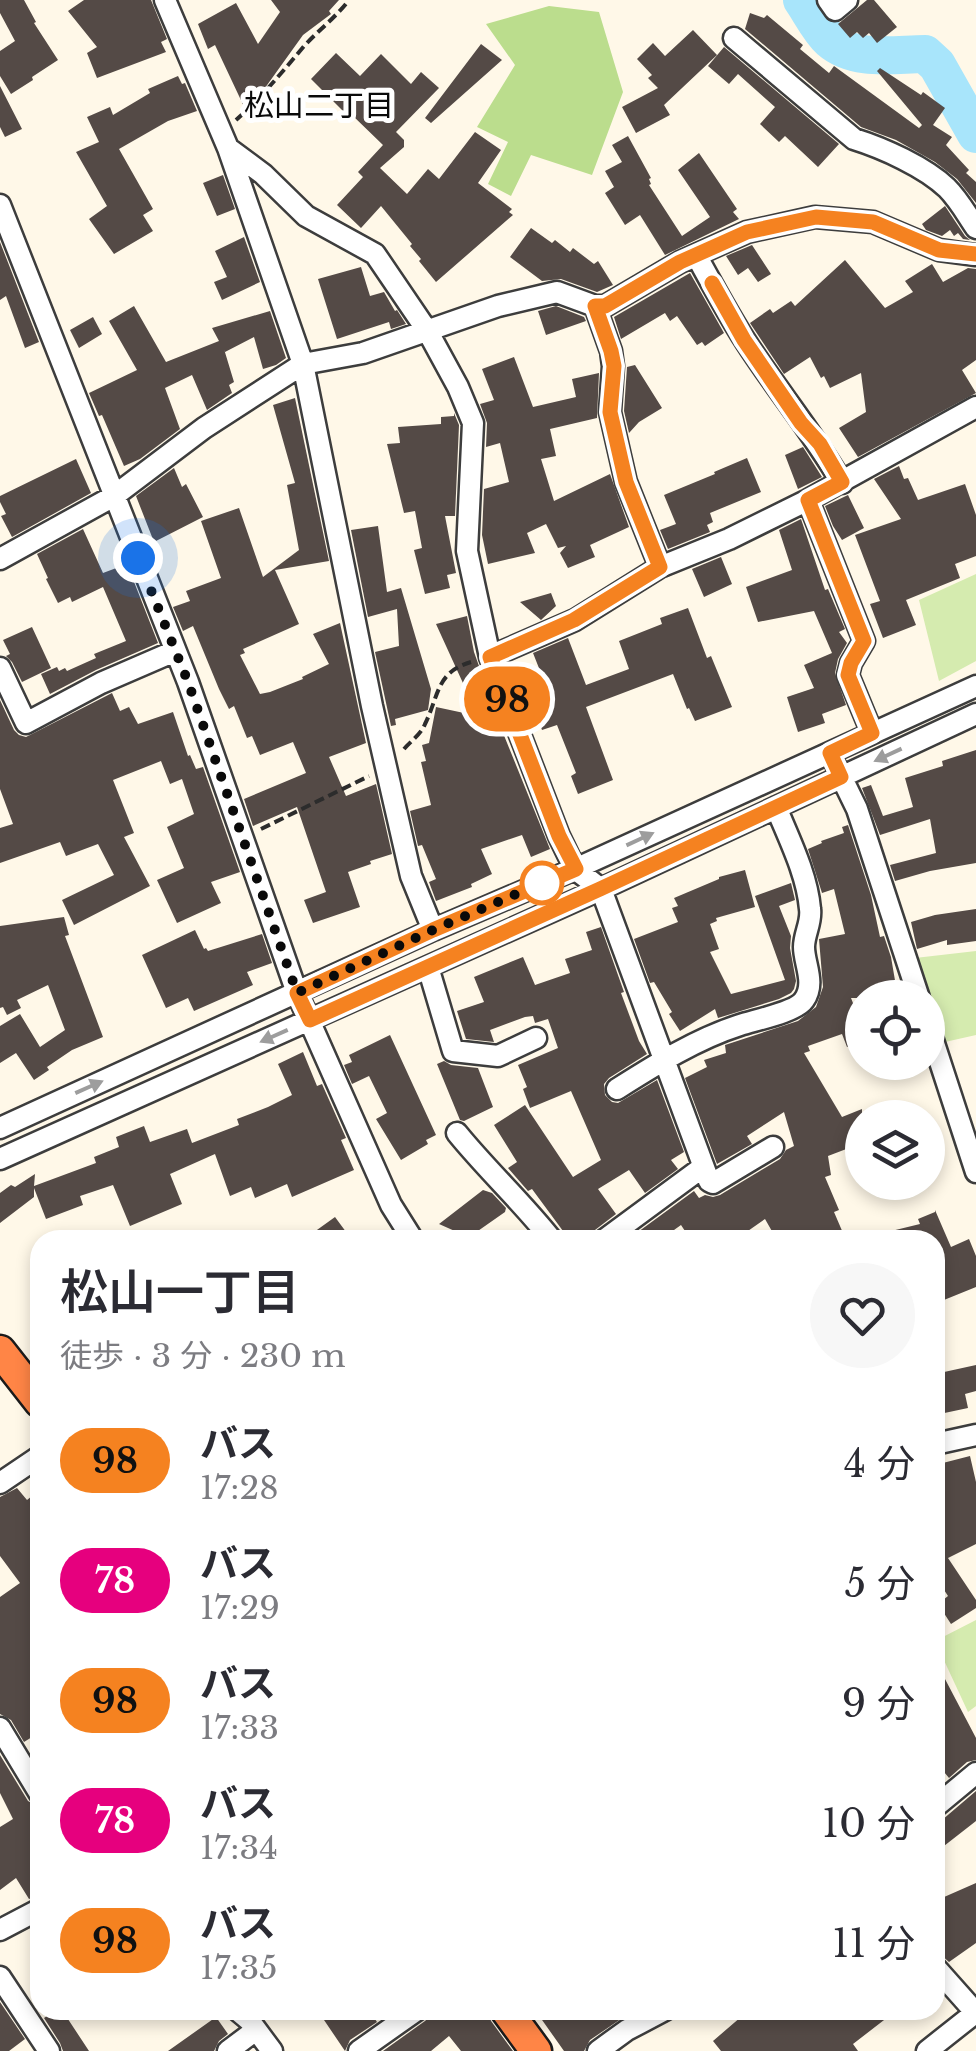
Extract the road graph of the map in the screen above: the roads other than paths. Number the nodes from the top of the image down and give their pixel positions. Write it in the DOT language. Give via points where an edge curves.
graph roads {
  1 [pos="165,0"];
  2 [pos="828,0"];
  3 [pos="847,0"];
  4 [pos="734,38"];
  5 [pos="225,141"];
  6 [pos="0,205"];
  7 [pos="976,228"];
  8 [pos="976,254"];
  9 [pos="696,255"];
  10 [pos="595,306"];
  11 [pos="428,332"];
  12 [pos="302,364"];
  13 [pos="976,407"];
  14 [pos="842,482"];
  15 [pos="114,496"];
  16 [pos="808,500"];
  17 [pos="0,560"];
  18 [pos="660,567"];
  19 [pos="175,651"];
  20 [pos="490,657"];
  21 [pos="0,668"];
  22 [pos="976,686"];
  23 [pos="976,714"];
  24 [pos="872,733"];
  25 [pos="830,753"];
  26 [pos="841,777"];
  27 [pos="776,806"];
  28 [pos="576,869"];
  29 [pos="600,889"];
  30 [pos="433,930"];
  31 [pos="428,967"];
  32 [pos="912,980"];
  33 [pos="297,993"];
  34 [pos="310,1020"];
  35 [pos="536,1038"];
  36 [pos="664,1060"];
  37 [pos="945,1077"];
  38 [pos="617,1089"];
  39 [pos="0,1128"];
  40 [pos="457,1133"];
  41 [pos="772,1148"];
  42 [pos="0,1159"];
  43 [pos="703,1166"];
  44 [pos="976,1172"];
  45 [pos="407,1230"];
  46 [pos="544,1230"];
  47 [pos="617,1230"];
  48 [pos="0,1351"];
  49 [pos="30,1389"];
  50 [pos="976,1435"];
  51 [pos="945,1442"];
  52 [pos="30,1463"];
  53 [pos="0,1483"];
  54 [pos="0,1728"];
  55 [pos="976,1773"];
  56 [pos="30,1778"];
  57 [pos="945,1799"];
  58 [pos="30,1914"];
  59 [pos="0,1930"];
  60 [pos="0,1977"];
  61 [pos="945,1979"];
  62 [pos="976,2013"];
  63 [pos="249,2020"];
  64 [pos="403,2020"];
  65 [pos="513,2020"];
  66 [pos="646,2020"];
  67 [pos="256,2030"];
  68 [pos="49,2051"];
  69 [pos="228,2051"];
  70 [pos="272,2051"];
  71 [pos="360,2051"];
  72 [pos="536,2051"];
  73 [pos="598,2051"];
  74 [pos="927,2051"];
  1 -- 5 [label="street"];
  2 -- 3 [label="street" via="836,10"];
  4 -- 7 [label="street" via="854,139 940,183"];
  5 -- 11 [label="street" via="306,216 375,254"];
  5 -- 12 [label="street"];
  6 -- 15 [label="street"];
  8 -- 9 [label="street" via="939,250 873,222 816,217 747,232"];
  9 -- 10 [label="street"];
  9 -- 14 [label="street" via="744,340"];
  10 -- 11 [label="street" via="557,292"];
  10 -- 18 [label="street" via="614,366 610,412 626,482"];
  11 -- 12 [label="street"];
  11 -- 20 [label="street" via="473,424 466,551"];
  12 -- 15 [label="street"];
  12 -- 30 [label="street" via="411,876"];
  13 -- 14 [label="street"];
  14 -- 16 [label="street"];
  15 -- 17 [label="street"];
  15 -- 19 [label="street"];
  16 -- 18 [label="street"];
  16 -- 24 [label="street" via="864,641 848,675"];
  18 -- 20 [label="street" via="574,620"];
  19 -- 21 [label="street" via="26,722"];
  19 -- 33 [label="street"];
  20 -- 28 [label="street"];
  22 -- 24 [label="street"];
  23 -- 26 [label="street, one-way"];
  24 -- 25 [label="street"];
  25 -- 26 [label="street"];
  28 -- 25 [label="street, one-way"];
  26 -- 27 [label="street"];
  26 -- 32 [label="street"];
  27 -- 29 [label="street"];
  27 -- 36 [label="street" via="811,912 804,1000"];
  28 -- 29 [label="street"];
  28 -- 30 [label="street"];
  29 -- 31 [label="street"];
  29 -- 36 [label="street"];
  30 -- 33 [label="street"];
  31 -- 34 [label="street"];
  31 -- 35 [label="street" via="453,1051 498,1056"];
  33 -- 34 [label="street"];
  39 -- 33 [label="street, one-way"];
  34 -- 42 [label="street, one-way"];
  34 -- 45 [label="street"];
  36 -- 38 [label="street"];
  36 -- 43 [label="street"];
  37 -- 44 [label="street"];
  40 -- 46 [label="street"];
  41 -- 43 [label="street" via="713,1183"];
  43 -- 47 [label="street"];
  48 -- 49 [label="highway"];
  50 -- 51 [label="street"];
  52 -- 53 [label="street"];
  54 -- 56 [label="street"];
  55 -- 57 [label="street"];
  58 -- 59 [label="street"];
  60 -- 68 [label="street"];
  61 -- 62 [label="street"];
  62 -- 74 [label="street"];
  63 -- 67 [label="street"];
  64 -- 71 [label="street"];
  65 -- 72 [label="highway"];
  66 -- 73 [label="street"];
  67 -- 69 [label="street"];
  67 -- 70 [label="street"];
}
